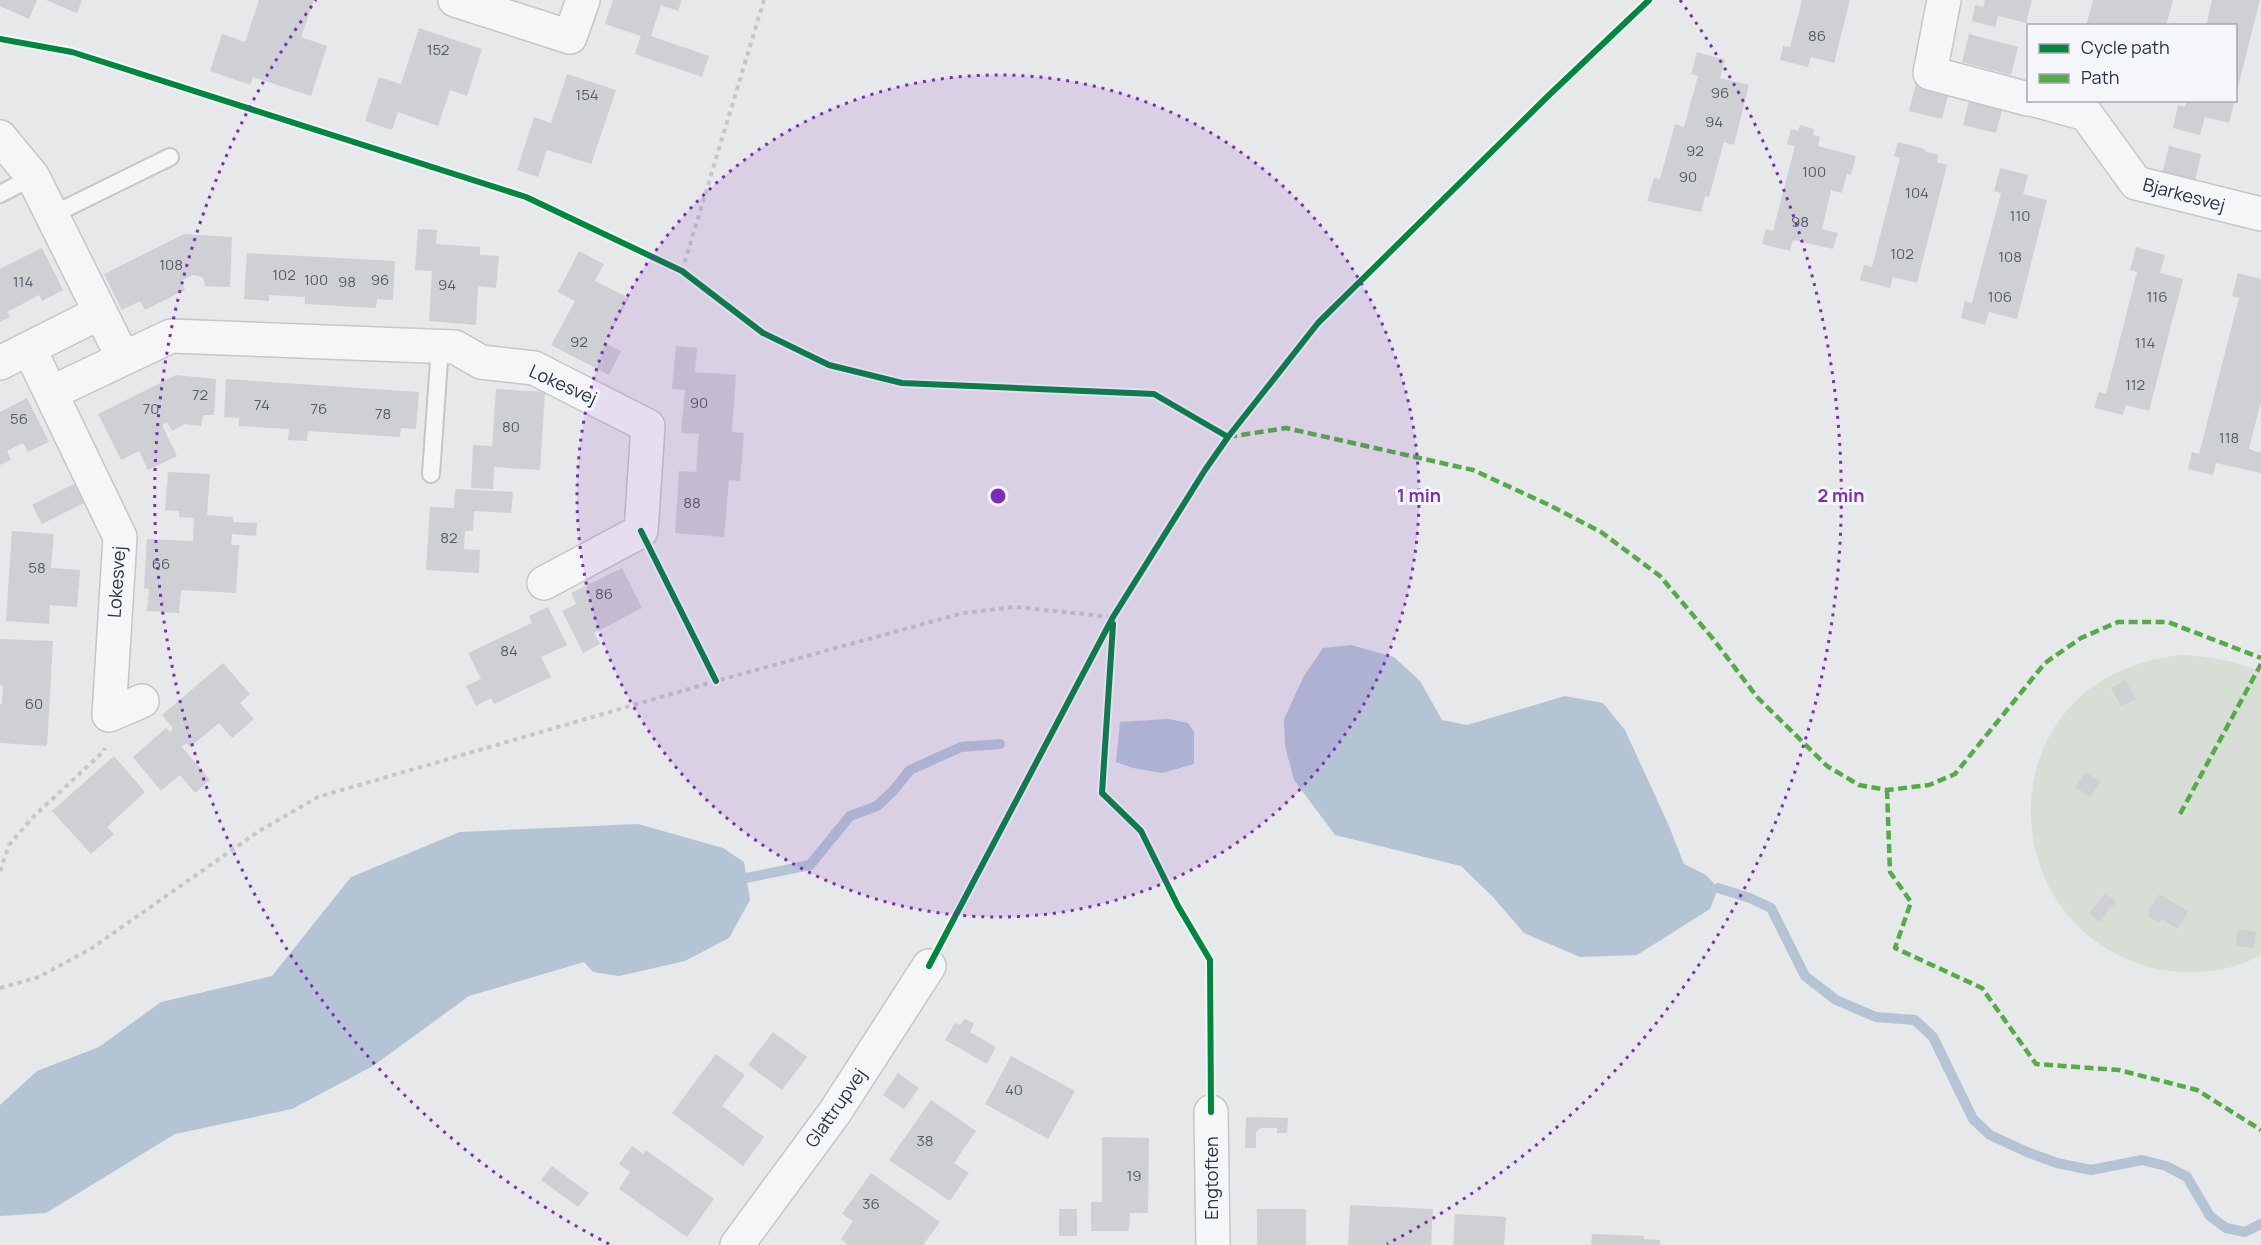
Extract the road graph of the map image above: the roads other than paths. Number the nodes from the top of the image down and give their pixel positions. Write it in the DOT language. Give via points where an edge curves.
graph roads {
  1 [pos="455,0"];
  2 [pos="583,0"];
  3 [pos="1944,0"];
  4 [pos="2027,99"];
  5 [pos="2042,102"];
  6 [pos="0,137"];
  7 [pos="170,157"];
  8 [pos="33,177"];
  9 [pos="0,194"];
  10 [pos="2261,214"];
  11 [pos="52,215"];
  12 [pos="99,313"];
  13 [pos="440,346"];
  14 [pos="29,348"];
  15 [pos="123,358"];
  16 [pos="0,363"];
  17 [pos="51,393"];
  18 [pos="430,474"];
  19 [pos="544,583"];
  20 [pos="142,701"];
  21 [pos="929,966"];
  22 [pos="1211,1112"];
  23 [pos="737,1245"];
  24 [pos="1213,1245"];
  1 -- 2 [label="street" via="570,37"];
  3 -- 4 [label="street" via="1930,73"];
  5 -- 10 [label="street, Bjarkesvej" via="2086,114 2136,183"];
  6 -- 8 [label="street"];
  7 -- 11 [label="lane"];
  8 -- 9 [label="lane"];
  8 -- 11 [label="street"];
  11 -- 12 [label="street"];
  12 -- 14 [label="street"];
  12 -- 15 [label="street"];
  13 -- 15 [label="street, Lokesvej" via="171,336"];
  13 -- 18 [label="lane"];
  13 -- 19 [label="street, Lokesvej" via="455,347 481,362 534,368 648,426 640,531"];
  14 -- 16 [label="street"];
  14 -- 17 [label="street, Lokesvej"];
  15 -- 17 [label="street, Lokesvej"];
  17 -- 20 [label="street, Lokesvej" via="120,537 109,715"];
  21 -- 23 [label="street, Glattrupvej" via="835,1112"];
  22 -- 24 [label="street, Engtoften"];
}
